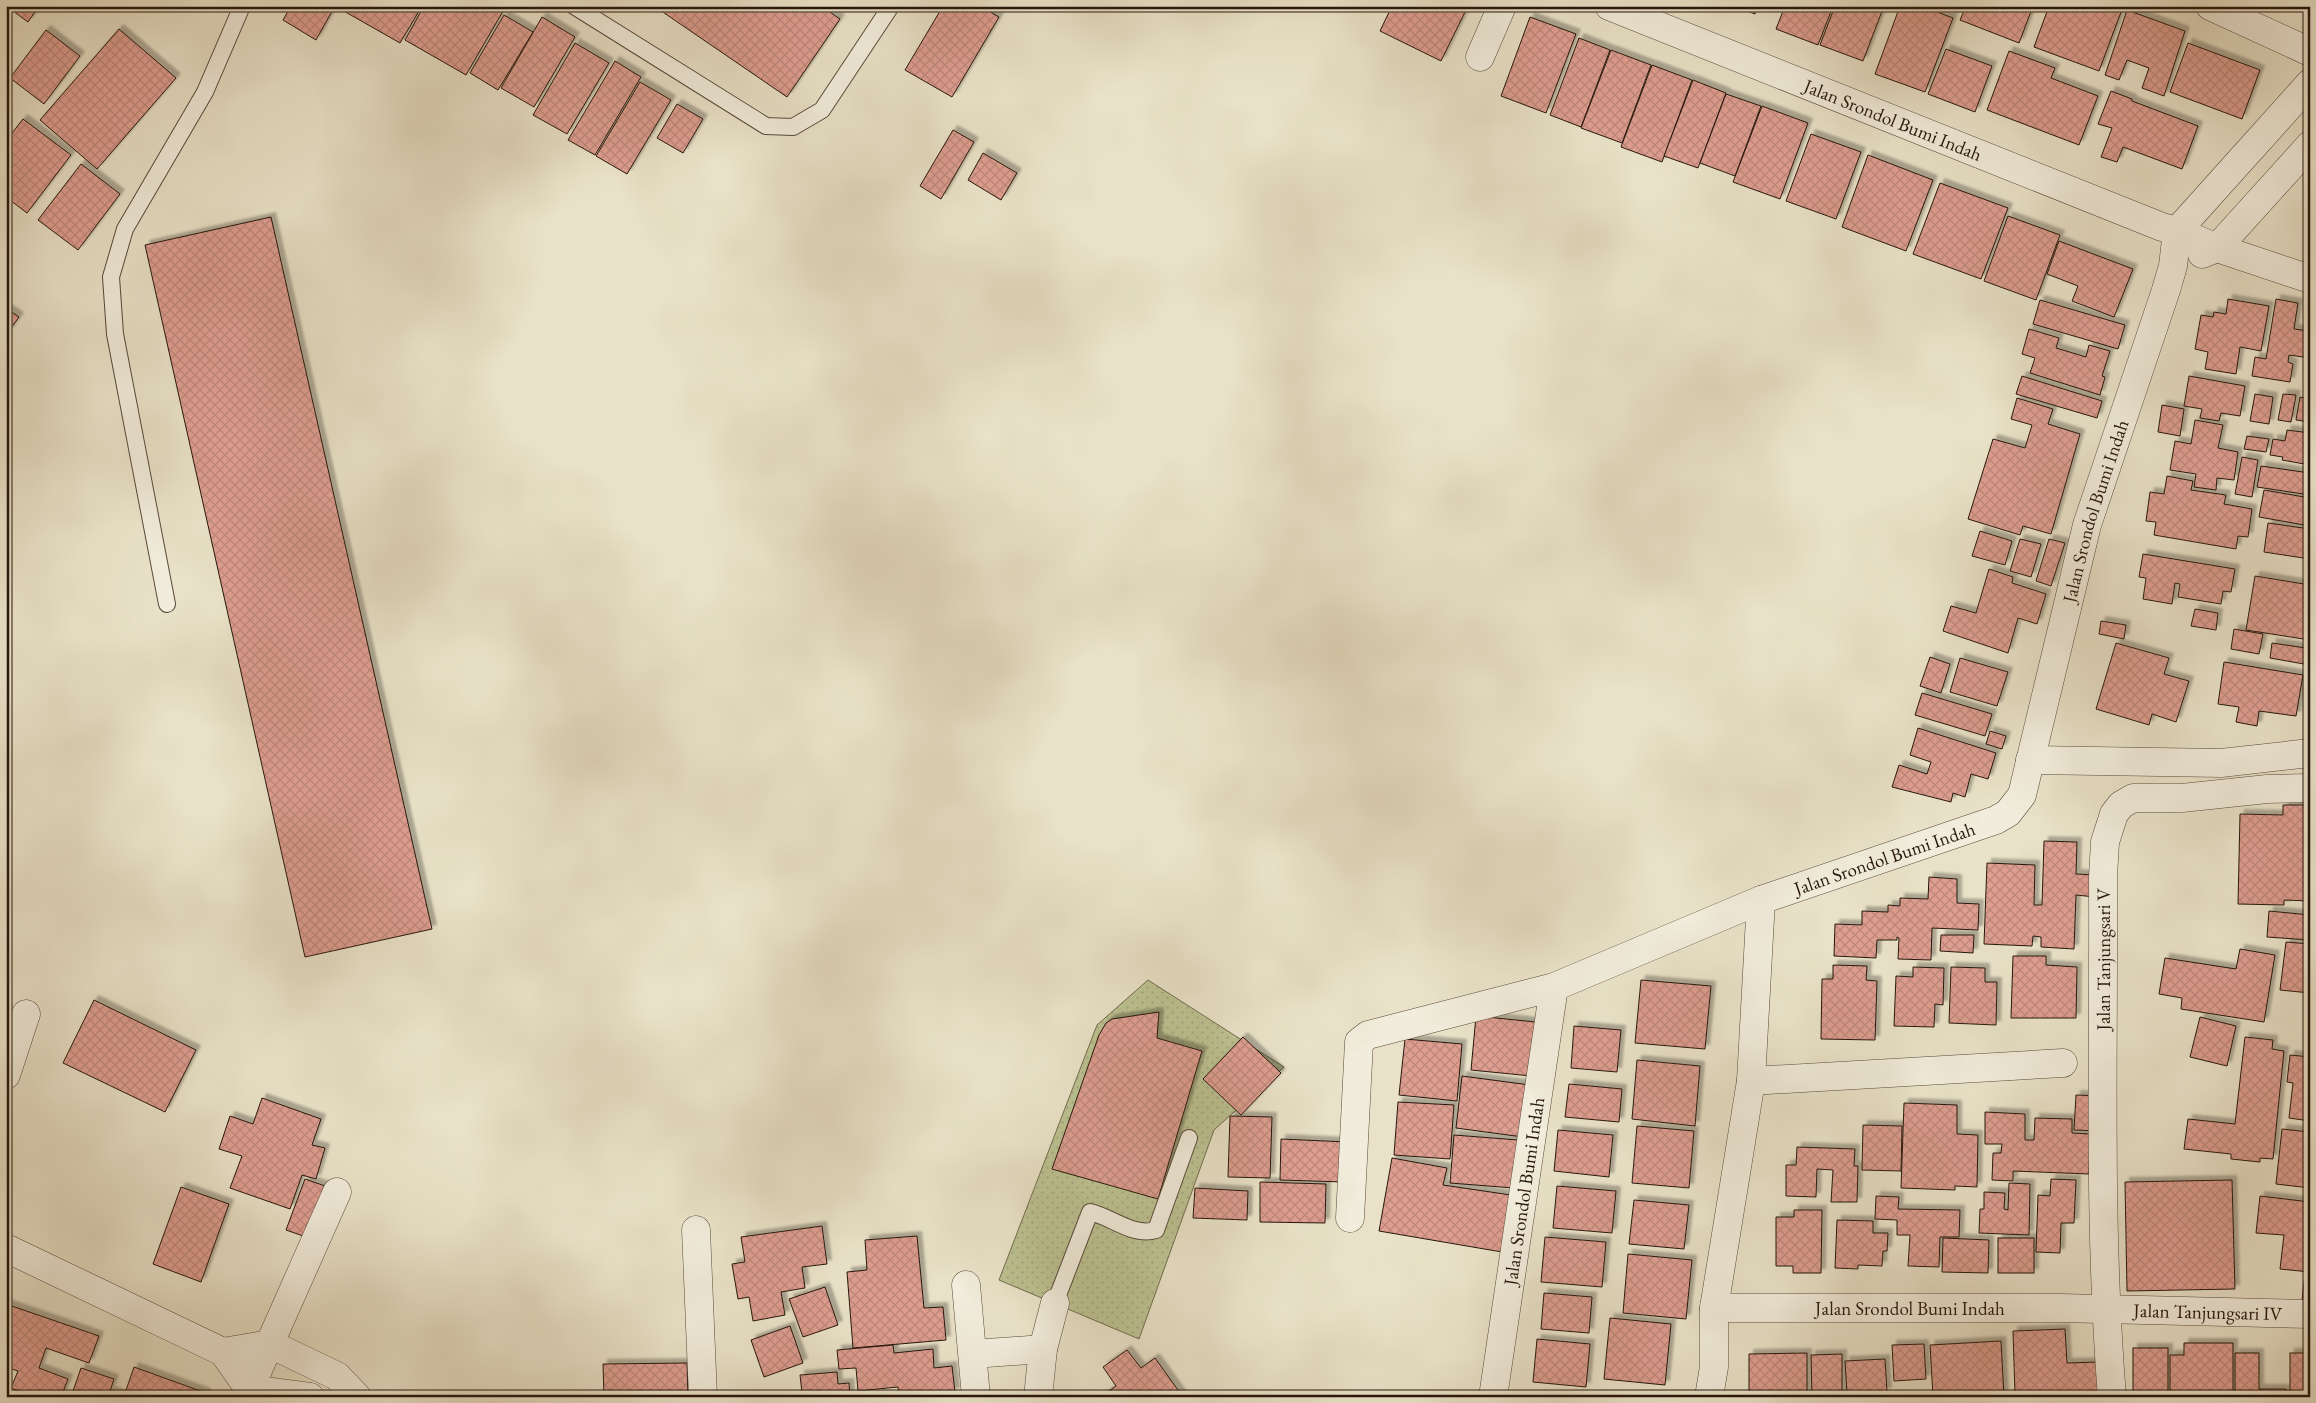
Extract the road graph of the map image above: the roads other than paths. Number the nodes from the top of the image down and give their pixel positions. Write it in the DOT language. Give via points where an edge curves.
graph roads {
  1 [pos="242,6"];
  2 [pos="574,6"];
  3 [pos="891,6"];
  4 [pos="1502,6"];
  5 [pos="1609,6"];
  6 [pos="2210,6"];
  7 [pos="2310,52"];
  8 [pos="1480,57"];
  9 [pos="2310,82"];
  10 [pos="2310,145"];
  11 [pos="2177,231"];
  12 [pos="2217,248"];
  13 [pos="2173,266"];
  14 [pos="2310,279"];
  15 [pos="167,604"];
  16 [pos="2310,753"];
  17 [pos="2030,760"];
  18 [pos="2310,788"];
  19 [pos="1761,900"];
  20 [pos="1554,987"];
  21 [pos="26,1014"];
  22 [pos="2063,1063"];
  23 [pos="6,1074"];
  24 [pos="1751,1080"];
  25 [pos="1189,1138"];
  26 [pos="337,1192"];
  27 [pos="1350,1218"];
  28 [pos="696,1230"];
  29 [pos="6,1248"];
  30 [pos="966,1285"];
  31 [pos="1055,1303"];
  32 [pos="1714,1308"];
  33 [pos="2106,1309"];
  34 [pos="2310,1314"];
  35 [pos="270,1344"];
  36 [pos="1038,1349"];
  37 [pos="223,1352"];
  38 [pos="977,1353"];
  39 [pos="248,1393"];
  40 [pos="310,1397"];
  41 [pos="357,1397"];
  42 [pos="703,1397"];
  43 [pos="976,1397"];
  44 [pos="1038,1397"];
  45 [pos="1493,1397"];
  46 [pos="1709,1397"];
  47 [pos="2112,1397"];
  1 -- 15 [label="lane" via="205,92 125,229 112,277 115,334"];
  2 -- 3 [label="lane" via="766,126 793,128 822,110"];
  4 -- 8 [label="street"];
  5 -- 11 [label="street, Jalan Srondol Bumi Indah"];
  6 -- 7 [label="street"];
  9 -- 11 [label="street"];
  10 -- 12 [label="street"];
  11 -- 12 [label="street, Jalan Srondol Bumi Indah"];
  11 -- 13 [label="street, Jalan Srondol Bumi Indah"];
  12 -- 13 [label="street"];
  12 -- 14 [label="street, Jalan Srondol Bumi Indah"];
  13 -- 17 [label="street, Jalan Srondol Bumi Indah" via="2087,525"];
  16 -- 17 [label="street" via="2221,764"];
  17 -- 19 [label="street, Jalan Srondol Bumi Indah" via="2022,795 2008,813 1996,820"];
  18 -- 33 [label="street, Jalan Tanjungsari V" via="2182,798 2133,798 2114,814 2106,842 2103,878"];
  19 -- 20 [label="street, Jalan Srondol Bumi Indah"];
  19 -- 24 [label="street"];
  20 -- 27 [label="street, Jalan Srondol Bumi Indah" via="1368,1035 1359,1042"];
  20 -- 45 [label="street, Jalan Srondol Bumi Indah"];
  21 -- 23 [label="street"];
  22 -- 24 [label="street"];
  24 -- 32 [label="street"];
  25 -- 31 [label="lane" via="1156,1230 1148,1233 1136,1231 1090,1212"];
  26 -- 35 [label="street"];
  28 -- 42 [label="street"];
  29 -- 37 [label="street"];
  30 -- 38 [label="street"];
  31 -- 36 [label="street"];
  32 -- 33 [label="street, Jalan Srondol Bumi Indah"];
  32 -- 46 [label="street" via="1714,1367"];
  33 -- 34 [label="street, Jalan Tanjungsari IV"];
  33 -- 47 [label="street, Jalan Tanjungsari V"];
  35 -- 37 [label="street"];
  35 -- 39 [label="street"];
  35 -- 41 [label="street" via="337,1376"];
  36 -- 38 [label="street"];
  36 -- 44 [label="street"];
  37 -- 39 [label="street"];
  38 -- 43 [label="street"];
  39 -- 40 [label="street"];
}
